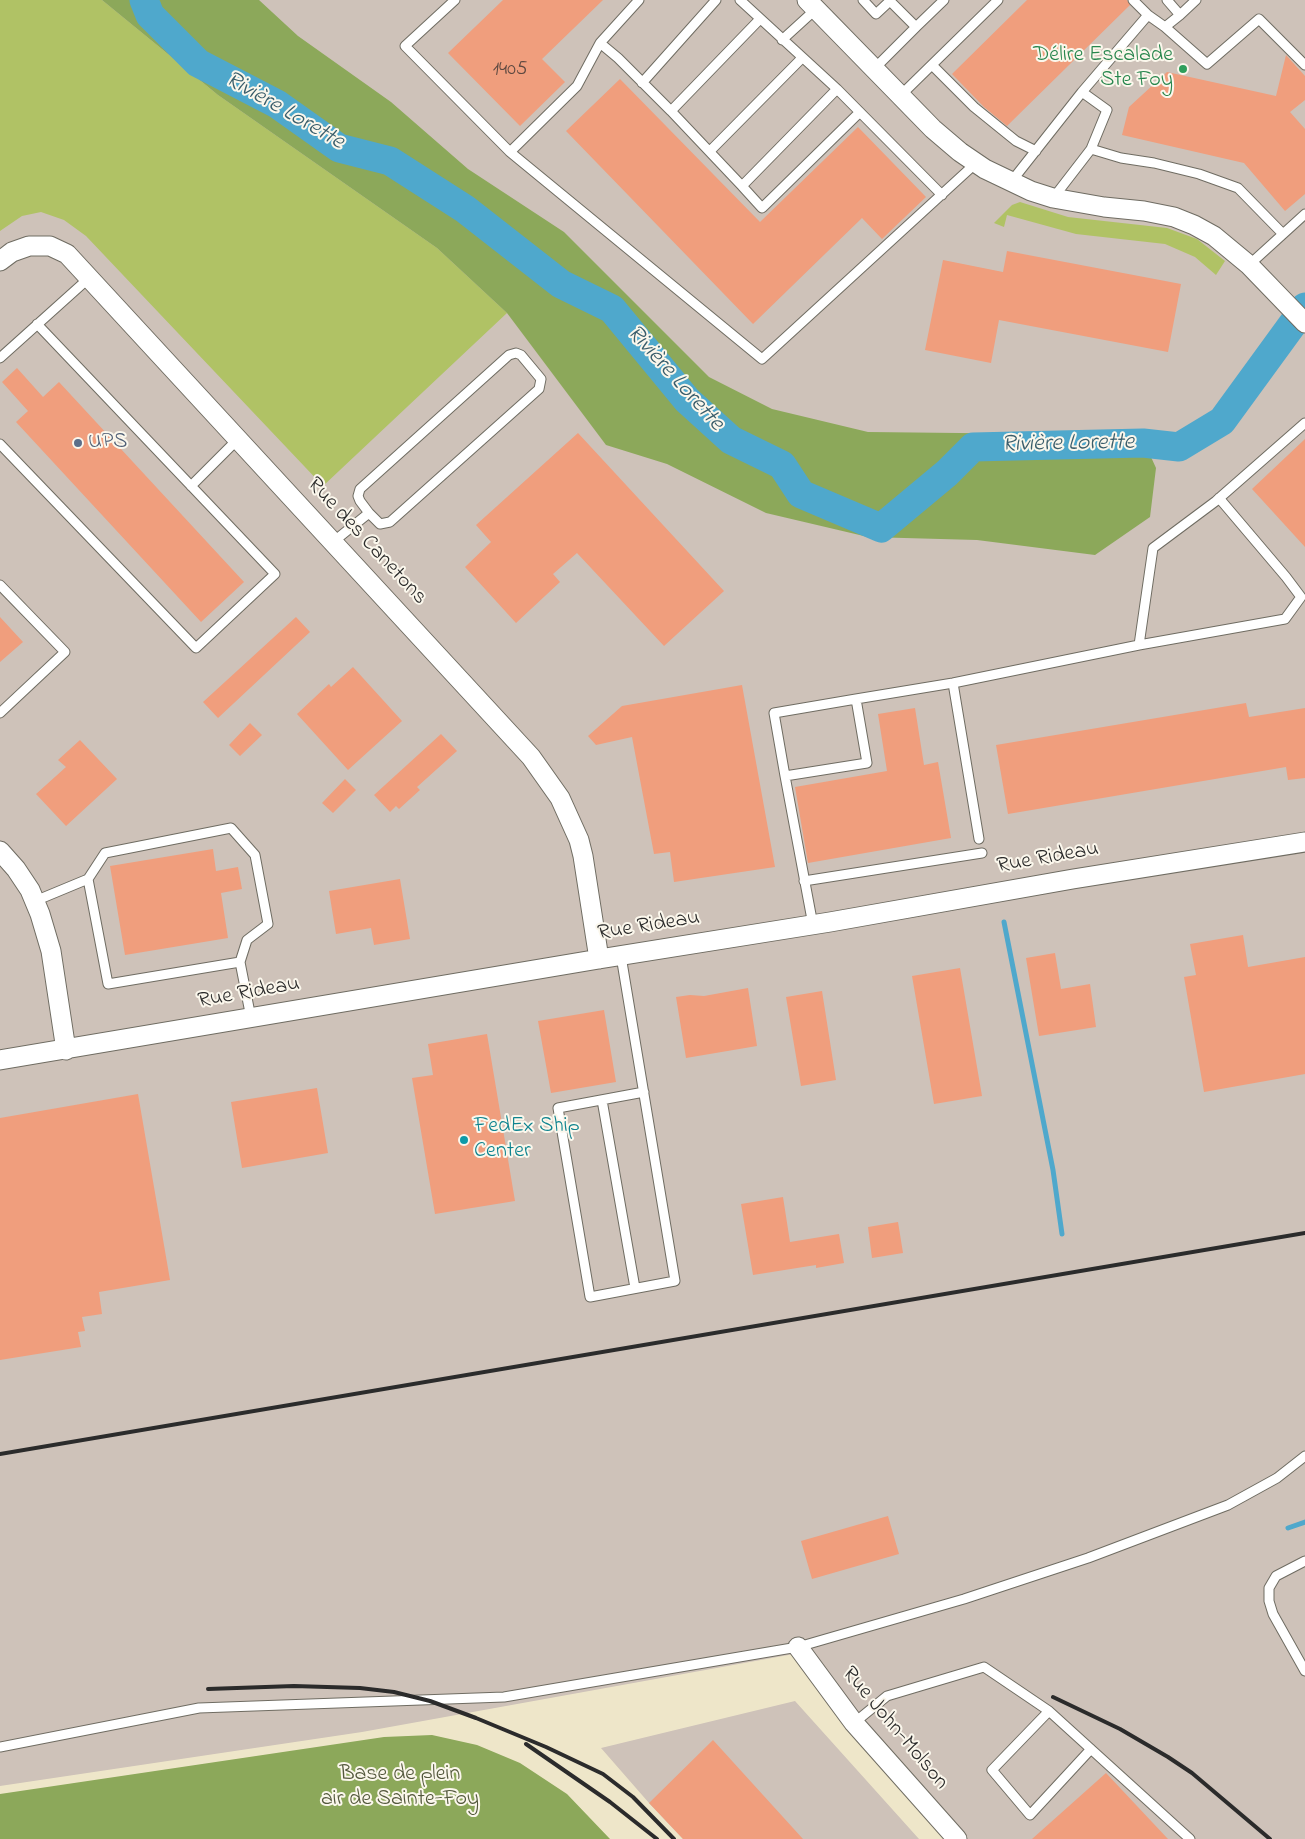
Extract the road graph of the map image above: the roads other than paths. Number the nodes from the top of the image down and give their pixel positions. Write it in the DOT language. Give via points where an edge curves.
graph roads {
  1 [pos="455,0"];
  2 [pos="639,0"];
  3 [pos="716,0"];
  4 [pos="740,0"];
  5 [pos="863,0"];
  6 [pos="891,0"];
  7 [pos="944,0"];
  8 [pos="998,0"];
  9 [pos="1133,0"];
  10 [pos="1167,0"];
  11 [pos="1196,0"];
  12 [pos="812,4"];
  13 [pos="1148,15"];
  14 [pos="1180,15"];
  15 [pos="760,19"];
  16 [pos="916,27"];
  17 [pos="1165,27"];
  18 [pos="782,40"];
  19 [pos="600,43"];
  20 [pos="802,58"];
  21 [pos="932,65"];
  22 [pos="1305,65"];
  23 [pos="874,68"];
  24 [pos="642,83"];
  25 [pos="837,89"];
  26 [pos="1082,92"];
  27 [pos="900,96"];
  28 [pos="671,111"];
  29 [pos="860,112"];
  30 [pos="1091,149"];
  31 [pos="710,151"];
  32 [pos="1036,151"];
  33 [pos="510,152"];
  34 [pos="976,163"];
  35 [pos="1011,183"];
  36 [pos="742,186"];
  37 [pos="942,195"];
  38 [pos="1053,198"];
  39 [pos="1305,214"];
  40 [pos="1283,234"];
  41 [pos="0,261"];
  42 [pos="1249,265"];
  43 [pos="89,278"];
  44 [pos="1305,323"];
  45 [pos="37,324"];
  46 [pos="0,358"];
  47 [pos="1305,423"];
  48 [pos="238,439"];
  49 [pos="0,444"];
  50 [pos="191,486"];
  51 [pos="1219,498"];
  52 [pos="369,513"];
  53 [pos="334,542"];
  54 [pos="0,585"];
  55 [pos="1139,645"];
  56 [pos="953,683"];
  57 [pos="856,699"];
  58 [pos="0,713"];
  59 [pos="785,776"];
  60 [pos="979,839"];
  61 [pos="1305,842"];
  62 [pos="0,851"];
  63 [pos="982,853"];
  64 [pos="88,879"];
  65 [pos="804,881"];
  66 [pos="35,901"];
  67 [pos="813,925"];
  68 [pos="621,956"];
  69 [pos="600,959"];
  70 [pos="240,962"];
  71 [pos="251,1018"];
  72 [pos="66,1050"];
  73 [pos="0,1060"];
  74 [pos="644,1092"];
  75 [pos="602,1100"];
  76 [pos="635,1288"];
  77 [pos="1305,1456"];
  78 [pos="1305,1561"];
  79 [pos="798,1647"];
  80 [pos="1305,1671"];
  81 [pos="1049,1711"];
  82 [pos="854,1723"];
  83 [pos="0,1747"];
  84 [pos="1091,1750"];
  85 [pos="957,1839"];
  86 [pos="1190,1839"];
  1 -- 33 [label="lane" via="405,46"];
  2 -- 19 [label="lane"];
  3 -- 24 [label="lane"];
  4 -- 15 [label="lane"];
  5 -- 6 [label="lane" via="876,14"];
  6 -- 16 [label="lane"];
  7 -- 16 [label="lane"];
  8 -- 21 [label="lane"];
  9 -- 13 [label="lane"];
  10 -- 14 [label="lane"];
  11 -- 14 [label="lane"];
  12 -- 18 [label="lane"];
  12 -- 23 [label="street"];
  13 -- 17 [label="lane"];
  13 -- 26 [label="lane"];
  14 -- 17 [label="lane"];
  15 -- 18 [label="lane"];
  15 -- 28 [label="lane"];
  16 -- 23 [label="lane"];
  17 -- 22 [label="lane" via="1207,64 1259,19"];
  18 -- 20 [label="lane"];
  19 -- 24 [label="lane"];
  19 -- 33 [label="lane" via="577,86"];
  20 -- 25 [label="lane"];
  20 -- 31 [label="lane"];
  21 -- 27 [label="lane"];
  21 -- 32 [label="lane" via="974,107 1016,141"];
  23 -- 27 [label="street"];
  24 -- 28 [label="lane"];
  25 -- 29 [label="lane"];
  25 -- 36 [label="lane"];
  26 -- 30 [label="lane" via="1107,110"];
  26 -- 32 [label="lane"];
  27 -- 34 [label="street" via="933,129"];
  28 -- 31 [label="lane"];
  29 -- 36 [label="lane" via="762,208"];
  29 -- 37 [label="lane"];
  30 -- 38 [label="lane"];
  30 -- 40 [label="lane" via="1199,174 1238,188"];
  31 -- 36 [label="lane"];
  32 -- 35 [label="lane"];
  33 -- 37 [label="lane" via="762,359"];
  34 -- 35 [label="street"];
  34 -- 37 [label="lane"];
  35 -- 38 [label="street"];
  38 -- 42 [label="street" via="1174,217 1214,236"];
  39 -- 40 [label="lane"];
  40 -- 42 [label="lane"];
  41 -- 43 [label="street, Rue des Canetons" via="29,246 50,246 67,254"];
  42 -- 44 [label="street"];
  43 -- 45 [label="lane"];
  43 -- 48 [label="street, Rue des Canetons"];
  45 -- 46 [label="lane"];
  45 -- 50 [label="lane"];
  47 -- 51 [label="lane"];
  48 -- 50 [label="lane"];
  48 -- 53 [label="street, Rue des Canetons"];
  49 -- 50 [label="lane" via="196,648 275,574"];
  51 -- 55 [label="lane" via="1153,548"];
  51 -- 55 [label="lane" via="1301,597 1284,619"];
  52 -- 52 [label="lane" via="358,496 360,489 509,355 522,355 541,378 539,388 390,522 380,524"];
  52 -- 53 [label="lane"];
  53 -- 69 [label="street, Rue des Canetons" via="531,757 560,798 583,856"];
  54 -- 58 [label="lane" via="65,652"];
  55 -- 56 [label="lane"];
  56 -- 57 [label="lane"];
  56 -- 60 [label="lane"];
  57 -- 59 [label="lane" via="866,763"];
  57 -- 59 [label="lane" via="774,713"];
  59 -- 65 [label="lane"];
  61 -- 67 [label="street, Rue Rideau"];
  62 -- 66 [label="street" via="16,869"];
  63 -- 65 [label="lane"];
  64 -- 66 [label="lane"];
  64 -- 70 [label="lane" via="108,984"];
  64 -- 70 [label="lane" via="105,853 231,828 255,855 268,924 247,940"];
  65 -- 67 [label="lane"];
  66 -- 72 [label="street" via="51,951"];
  67 -- 68 [label="street, Rue Rideau"];
  68 -- 69 [label="street, Rue Rideau"];
  68 -- 74 [label="lane"];
  69 -- 71 [label="street, Rue Rideau"];
  70 -- 71 [label="lane"];
  71 -- 72 [label="street, Rue Rideau"];
  72 -- 73 [label="street, Rue Rideau"];
  74 -- 75 [label="lane"];
  74 -- 76 [label="lane" via="676,1281"];
  75 -- 76 [label="lane"];
  75 -- 76 [label="lane" via="558,1108 590,1297"];
  77 -- 79 [label="lane" via="1277,1478 1219,1509 1088,1558 964,1599"];
  78 -- 80 [label="lane" via="1276,1576 1269,1588 1269,1601"];
  79 -- 82 [label="street, Rue John-Molson"];
  79 -- 83 [label="lane" via="504,1697 199,1708"];
  81 -- 82 [label="lane" via="984,1667 887,1696"];
  81 -- 84 [label="lane"];
  81 -- 84 [label="lane" via="992,1770 1030,1816"];
  82 -- 85 [label="street, Rue John-Molson"];
  84 -- 86 [label="lane"];
}
